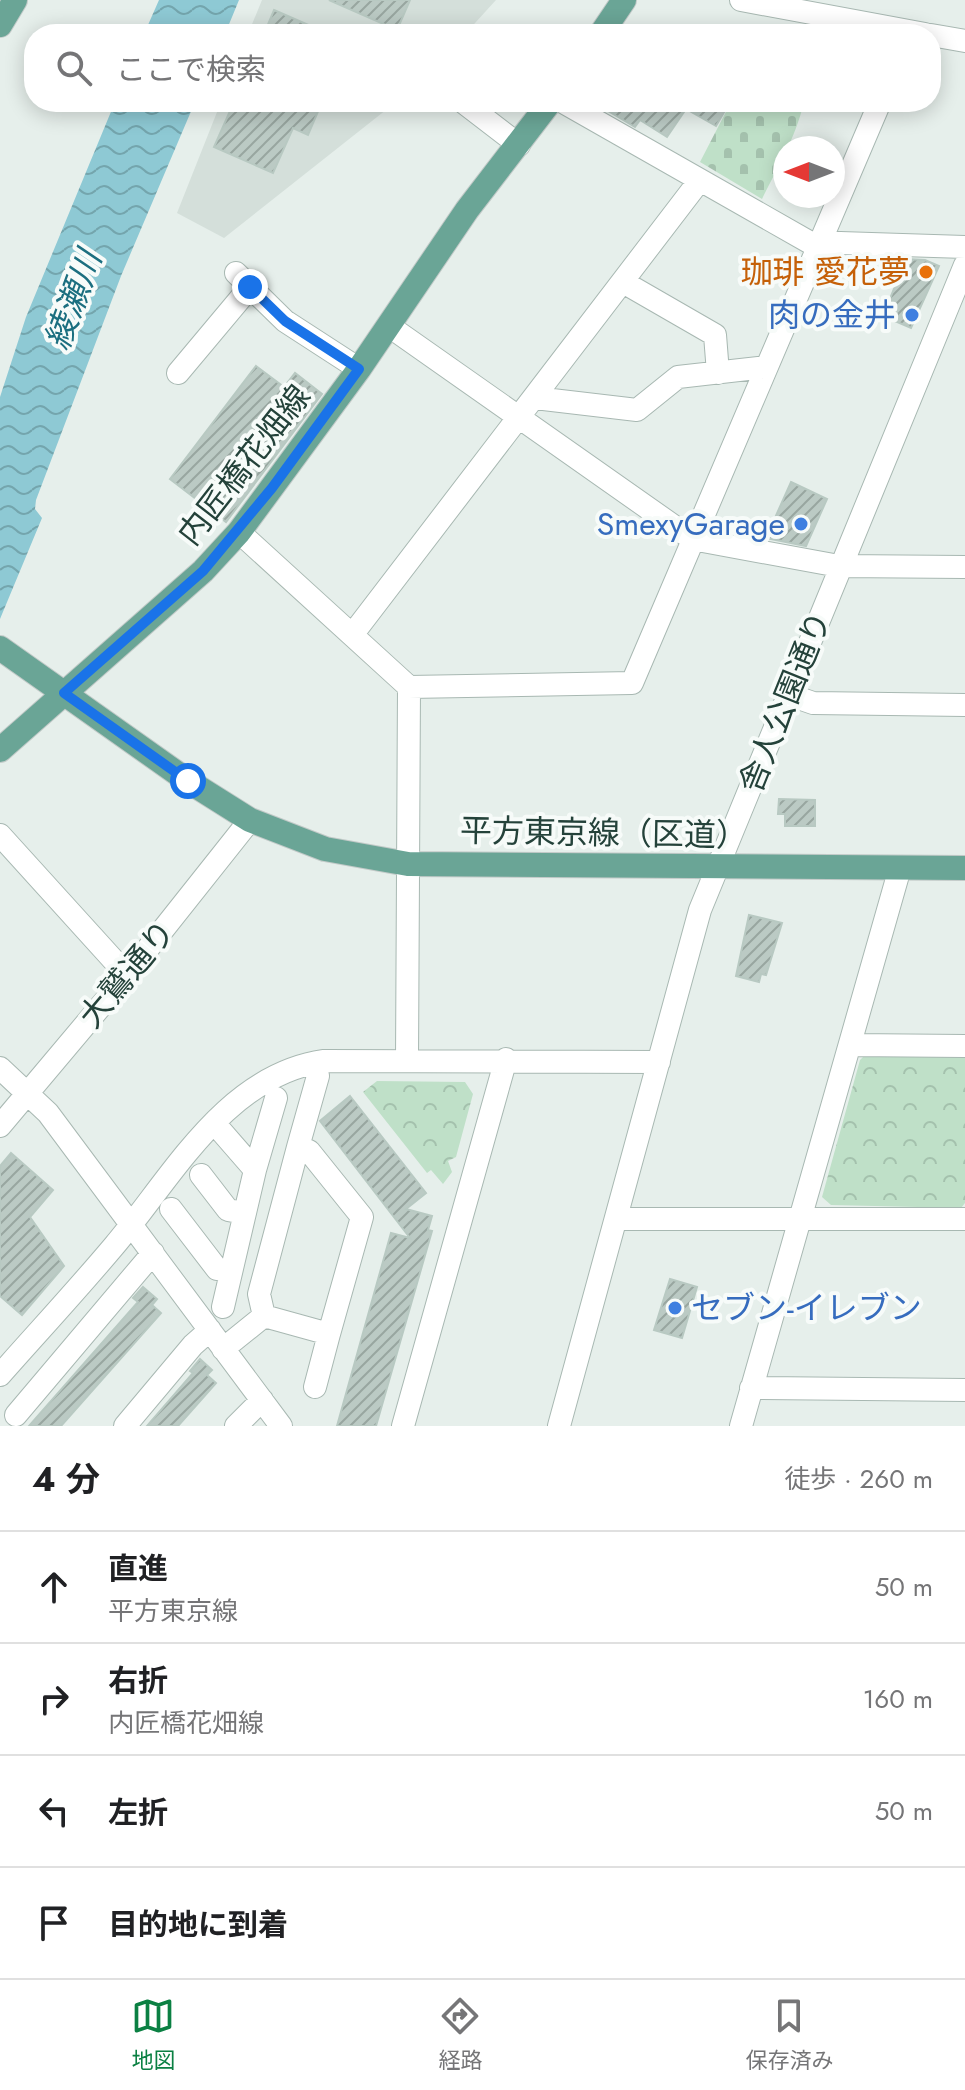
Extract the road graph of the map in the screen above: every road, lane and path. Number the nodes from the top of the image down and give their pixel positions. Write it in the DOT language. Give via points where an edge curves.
graph roads {
  1 [pos="15,0"];
  2 [pos="624,0"];
  3 [pos="741,0"];
  4 [pos="608,24"];
  5 [pos="867,24"];
  6 [pos="0,25"];
  7 [pos="941,37"];
  8 [pos="965,41"];
  9 [pos="476,112"];
  10 [pos="543,112"];
  11 [pos="581,112"];
  12 [pos="876,112"];
  13 [pos="519,145"];
  14 [pos="700,180"];
  15 [pos="820,243"];
  16 [pos="965,247"];
  17 [pos="965,265"];
  18 [pos="623,282"];
  19 [pos="389,326"];
  20 [pos="766,367"];
  21 [pos="359,369"];
  22 [pos="178,373"];
  23 [pos="718,373"];
  24 [pos="535,398"];
  25 [pos="519,419"];
  26 [pos="239,532"];
  27 [pos="692,539"];
  28 [pos="839,566"];
  29 [pos="965,567"];
  30 [pos="352,635"];
  31 [pos="0,648"];
  32 [pos="409,687"];
  33 [pos="64,693"];
  34 [pos="790,695"];
  35 [pos="965,705"];
  36 [pos="0,750"];
  37 [pos="250,820"];
  38 [pos="0,835"];
  39 [pos="408,864"];
  40 [pos="717,866"];
  41 [pos="900,868"];
  42 [pos="965,868"];
  43 [pos="127,975"];
  44 [pos="851,1045"];
  45 [pos="965,1046"];
  46 [pos="506,1059"];
  47 [pos="407,1060"];
  48 [pos="659,1062"];
  49 [pos="315,1063"];
  50 [pos="0,1068"];
  51 [pos="27,1094"];
  52 [pos="276,1098"];
  53 [pos="215,1124"];
  54 [pos="0,1126"];
  55 [pos="298,1147"];
  56 [pos="255,1170"];
  57 [pos="201,1175"];
  58 [pos="171,1209"];
  59 [pos="244,1213"];
  60 [pos="617,1219"];
  61 [pos="800,1219"];
  62 [pos="965,1219"];
  63 [pos="131,1224"];
  64 [pos="153,1253"];
  65 [pos="230,1270"];
  66 [pos="223,1307"];
  67 [pos="264,1316"];
  68 [pos="329,1334"];
  69 [pos="217,1339"];
  70 [pos="0,1375"];
  71 [pos="315,1387"];
  72 [pos="751,1388"];
  73 [pos="965,1390"];
  74 [pos="262,1400"];
  75 [pos="16,1415"];
  76 [pos="125,1426"];
  77 [pos="236,1426"];
  78 [pos="281,1426"];
  79 [pos="403,1426"];
  80 [pos="559,1426"];
  81 [pos="741,1426"];
  1 -- 6 [label="main road"];
  2 -- 4 [label="main road"];
  3 -- 5 [label="street"];
  7 -- 8 [label="street"];
  9 -- 13 [label="street"];
  10 -- 13 [label="main road, 内匠橋花畑線"];
  11 -- 14 [label="street"];
  12 -- 15 [label="street"];
  13 -- 19 [label="main road, 内匠橋花畑線" via="467,210"];
  14 -- 15 [label="street" via="809,242"];
  14 -- 18 [label="street"];
  15 -- 16 [label="street"];
  15 -- 20 [label="street"];
  17 -- 28 [label="street, 舎人公園通り"];
  18 -- 23 [label="street" via="715,335"];
  18 -- 24 [label="street"];
  19 -- 21 [label="main road, 内匠橋花畑線"];
  19 -- 25 [label="street"];
  20 -- 23 [label="street"];
  20 -- 27 [label="street"];
  21 -- 22 [label="street" via="285,321 243,280"];
  21 -- 26 [label="main road, 内匠橋花畑線"];
  23 -- 24 [label="street" via="678,377 637,410"];
  24 -- 25 [label="street"];
  25 -- 27 [label="street"];
  25 -- 30 [label="street"];
  26 -- 30 [label="street"];
  26 -- 33 [label="main road, 内匠橋花畑線" via="203,571"];
  27 -- 28 [label="street"];
  27 -- 32 [label="street" via="632,683"];
  28 -- 29 [label="street"];
  28 -- 34 [label="street, 舎人公園通り"];
  30 -- 32 [label="street"];
  31 -- 33 [label="main road, 平方東京線（区道）"];
  32 -- 39 [label="street"];
  33 -- 36 [label="main road, 内匠橋花畑線"];
  33 -- 37 [label="main road, 平方東京線（区道）"];
  34 -- 35 [label="street" via="813,703"];
  34 -- 40 [label="street, 舎人公園通り"];
  37 -- 39 [label="main road, 平方東京線（区道）" via="325,849"];
  37 -- 43 [label="street, 大鷲通り"];
  38 -- 43 [label="street"];
  39 -- 40 [label="main road, 平方東京線（区道）"];
  39 -- 47 [label="street"];
  40 -- 41 [label="main road, 平方東京線（区道）"];
  40 -- 48 [label="street, 舎人公園通り"];
  41 -- 42 [label="main road, 平方東京線（区道）"];
  41 -- 44 [label="street"];
  43 -- 51 [label="street, 大鷲通り"];
  44 -- 45 [label="street"];
  44 -- 61 [label="street"];
  46 -- 47 [label="street"];
  46 -- 48 [label="street"];
  46 -- 79 [label="street"];
  47 -- 49 [label="street"];
  48 -- 60 [label="street, 舎人公園通り"];
  49 -- 53 [label="street" via="257,1085"];
  49 -- 55 [label="street" via="318,1076"];
  50 -- 51 [label="street"];
  51 -- 54 [label="street, 大鷲通り"];
  51 -- 63 [label="street" via="48,1113"];
  52 -- 56 [label="street"];
  53 -- 56 [label="street"];
  53 -- 63 [label="street"];
  55 -- 67 [label="street" via="259,1294"];
  55 -- 68 [label="street" via="309,1151 362,1217"];
  56 -- 59 [label="street"];
  57 -- 59 [label="street" via="228,1210"];
  58 -- 65 [label="street" via="217,1269"];
  59 -- 65 [label="street"];
  60 -- 61 [label="street"];
  60 -- 80 [label="street, 舎人公園通り"];
  61 -- 62 [label="street"];
  61 -- 72 [label="street"];
  63 -- 64 [label="street"];
  63 -- 70 [label="street"];
  64 -- 69 [label="street"];
  64 -- 75 [label="street"];
  65 -- 66 [label="street"];
  67 -- 68 [label="street"];
  67 -- 69 [label="street"];
  68 -- 71 [label="street"];
  69 -- 74 [label="street"];
  69 -- 76 [label="street" via="193,1345"];
  72 -- 73 [label="street"];
  72 -- 81 [label="street"];
  74 -- 77 [label="street"];
  74 -- 78 [label="street"];
}
